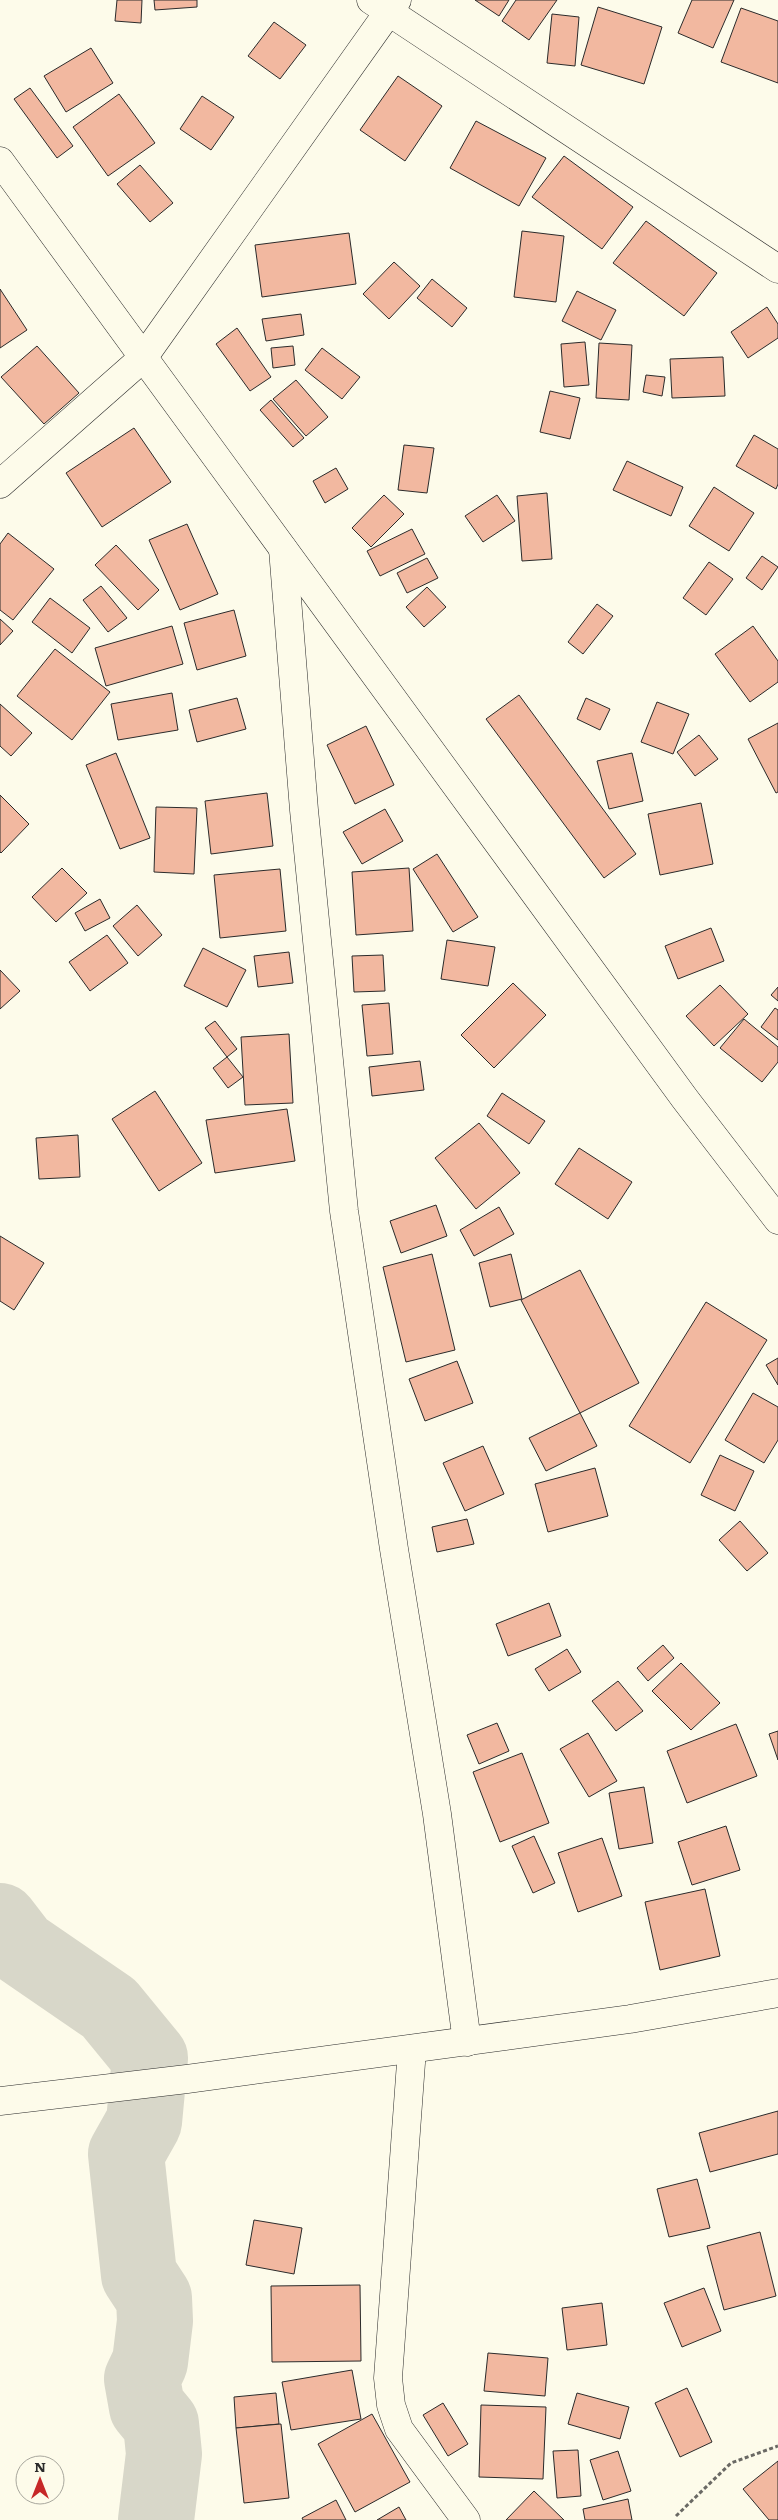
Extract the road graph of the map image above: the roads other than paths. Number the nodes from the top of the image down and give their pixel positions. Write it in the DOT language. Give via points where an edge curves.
graph roads {
  1 [pos="386,4"];
  2 [pos="0,162"];
  3 [pos="778,269"];
  4 [pos="143,358"];
  5 [pos="0,484"];
  6 [pos="283,549"];
  7 [pos="778,1220"];
  8 [pos="778,1993"];
  9 [pos="467,2042"];
  10 [pos="412,2049"];
  11 [pos="0,2101"];
  12 [pos="466,2520"];
  1 -- 3 [label="street"];
  1 -- 4 [label="street"];
  2 -- 4 [label="street"];
  4 -- 5 [label="street"];
  4 -- 6 [label="street"];
  6 -- 7 [label="street"];
  6 -- 9 [label="street" via="304,810 344,1211 437,1814"];
  8 -- 9 [label="street" via="630,2019"];
  9 -- 10 [label="street"];
  10 -- 11 [label="street" via="188,2080"];
  10 -- 12 [label="street" via="388,2378 391,2405 399,2429"];
}
